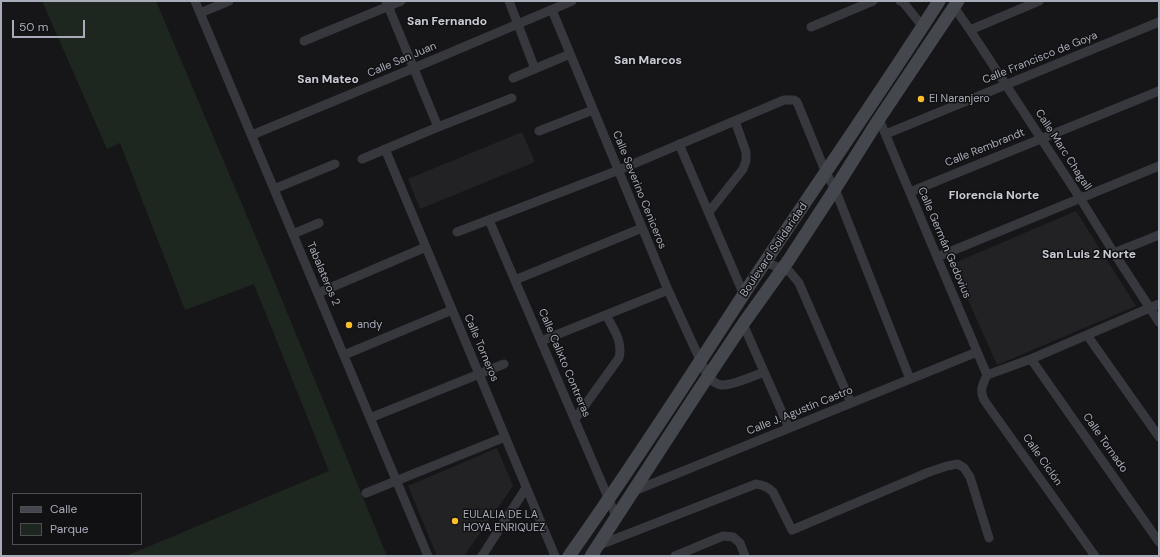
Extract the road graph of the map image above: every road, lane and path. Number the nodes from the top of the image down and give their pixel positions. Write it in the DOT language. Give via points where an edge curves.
graph roads {
  1 [pos="196,1"];
  2 [pos="229,1"];
  3 [pos="401,1"];
  4 [pos="509,1"];
  5 [pos="572,1"];
  6 [pos="873,1"];
  7 [pos="900,1"];
  8 [pos="940,1"];
  9 [pos="1038,1"];
  10 [pos="387,4"];
  11 [pos="956,4"];
  12 [pos="552,10"];
  13 [pos="200,13"];
  14 [pos="1159,22"];
  15 [pos="517,23"];
  16 [pos="812,27"];
  17 [pos="923,27"];
  18 [pos="970,30"];
  19 [pos="304,41"];
  20 [pos="570,54"];
  21 [pos="898,66"];
  22 [pos="414,68"];
  23 [pos="534,69"];
  24 [pos="910,73"];
  25 [pos="513,78"];
  26 [pos="1006,84"];
  27 [pos="1159,91"];
  28 [pos="512,98"];
  29 [pos="593,110"];
  30 [pos="879,119"];
  31 [pos="735,121"];
  32 [pos="438,127"];
  33 [pos="539,131"];
  34 [pos="886,134"];
  35 [pos="252,135"];
  36 [pos="1040,138"];
  37 [pos="679,144"];
  38 [pos="385,149"];
  39 [pos="362,159"];
  40 [pos="335,164"];
  41 [pos="1159,166"];
  42 [pos="619,170"];
  43 [pos="826,173"];
  44 [pos="274,189"];
  45 [pos="835,189"];
  46 [pos="910,192"];
  47 [pos="1080,198"];
  48 [pos="709,212"];
  49 [pos="489,220"];
  50 [pos="319,223"];
  51 [pos="642,228"];
  52 [pos="458,232"];
  53 [pos="293,234"];
  54 [pos="1159,235"];
  55 [pos="426,248"];
  56 [pos="1114,253"];
  57 [pos="936,257"];
  58 [pos="765,262"];
  59 [pos="782,268"];
  60 [pos="515,280"];
  61 [pos="668,290"];
  62 [pos="318,293"];
  63 [pos="744,295"];
  64 [pos="1159,304"];
  65 [pos="1150,308"];
  66 [pos="452,310"];
  67 [pos="606,315"];
  68 [pos="1159,322"];
  69 [pos="743,324"];
  70 [pos="1087,335"];
  71 [pos="541,341"];
  72 [pos="977,352"];
  73 [pos="344,355"];
  74 [pos="1031,359"];
  75 [pos="700,361"];
  76 [pos="504,364"];
  77 [pos="764,372"];
  78 [pos="479,374"];
  79 [pos="987,375"];
  80 [pos="708,377"];
  81 [pos="910,379"];
  82 [pos="851,403"];
  83 [pos="370,418"];
  84 [pos="575,420"];
  85 [pos="789,428"];
  86 [pos="1159,436"];
  87 [pos="505,437"];
  88 [pos="397,481"];
  89 [pos="526,488"];
  90 [pos="632,491"];
  91 [pos="366,494"];
  92 [pos="609,500"];
  93 [pos="616,516"];
  94 [pos="989,538"];
  95 [pos="1159,542"];
  96 [pos="594,551"];
  97 [pos="428,556"];
  98 [pos="482,556"];
  99 [pos="555,556"];
  100 [pos="569,556"];
  101 [pos="675,556"];
  102 [pos="745,556"];
  103 [pos="1095,556"];
  1 -- 13 [label="street, Tabalateros 2"];
  2 -- 13 [label="street"];
  3 -- 10 [label="street"];
  4 -- 15 [label="street"];
  5 -- 12 [label="street, Calle San Juan"];
  6 -- 16 [label="street"];
  7 -- 17 [label="street"];
  8 -- 17 [label="main road, Boulevard Solidaridad"];
  9 -- 18 [label="street"];
  10 -- 19 [label="street"];
  10 -- 22 [label="street"];
  11 -- 18 [label="street, Calle Marc Chagall"];
  11 -- 24 [label="main road, Boulevard Solidaridad"];
  12 -- 15 [label="street, Calle San Juan"];
  12 -- 20 [label="street, Calle Severino Ceniceros"];
  13 -- 35 [label="street, Tabalateros 2"];
  14 -- 26 [label="street, Calle Francisco de Goya"];
  15 -- 22 [label="street, Calle San Juan"];
  15 -- 23 [label="street"];
  17 -- 21 [label="main road, Boulevard Solidaridad"];
  18 -- 26 [label="street, Calle Marc Chagall"];
  20 -- 23 [label="street"];
  20 -- 29 [label="street, Calle Severino Ceniceros"];
  21 -- 24 [label="main road"];
  21 -- 43 [label="main road, Boulevard Solidaridad"];
  22 -- 32 [label="street"];
  22 -- 35 [label="street, Calle San Juan"];
  23 -- 25 [label="street"];
  24 -- 30 [label="main road, Boulevard Solidaridad"];
  26 -- 34 [label="street, Calle Francisco de Goya"];
  26 -- 36 [label="street, Calle Marc Chagall"];
  27 -- 36 [label="street, Calle Rembrandt"];
  28 -- 32 [label="street"];
  29 -- 33 [label="street"];
  29 -- 42 [label="street, Calle Severino Ceniceros"];
  30 -- 34 [label="street, Calle Germán Gedovius"];
  30 -- 45 [label="main road, Boulevard Solidaridad"];
  31 -- 37 [label="street"];
  31 -- 43 [label="street" via="784,100 794,100"];
  31 -- 48 [label="street" via="746,152 746,161 743,169"];
  32 -- 38 [label="street"];
  34 -- 46 [label="street, Calle Germán Gedovius"];
  35 -- 44 [label="street, Tabalateros 2"];
  36 -- 46 [label="street, Calle Rembrandt"];
  36 -- 47 [label="street, Calle Marc Chagall"];
  37 -- 42 [label="street"];
  37 -- 48 [label="street"];
  38 -- 39 [label="street"];
  38 -- 55 [label="street, Calle Torneros"];
  40 -- 44 [label="street"];
  41 -- 47 [label="street"];
  42 -- 49 [label="street"];
  42 -- 51 [label="street, Calle Severino Ceniceros"];
  43 -- 45 [label="street"];
  43 -- 58 [label="main road, Boulevard Solidaridad"];
  44 -- 53 [label="street, Tabalateros 2"];
  45 -- 59 [label="main road, Boulevard Solidaridad"];
  45 -- 81 [label="street"];
  46 -- 57 [label="street, Calle Germán Gedovius"];
  47 -- 56 [label="street, Calle Marc Chagall"];
  47 -- 57 [label="street"];
  48 -- 63 [label="street"];
  49 -- 52 [label="street"];
  49 -- 60 [label="street, Calle Calixto Contreras"];
  50 -- 53 [label="street"];
  51 -- 60 [label="street"];
  51 -- 61 [label="street, Calle Severino Ceniceros"];
  53 -- 62 [label="street, Tabalateros 2"];
  54 -- 56 [label="street"];
  55 -- 62 [label="street"];
  55 -- 66 [label="street, Calle Torneros"];
  56 -- 65 [label="street, Calle Marc Chagall"];
  57 -- 72 [label="street, Calle Germán Gedovius"];
  58 -- 59 [label="street"];
  58 -- 63 [label="main road, Boulevard Solidaridad"];
  59 -- 69 [label="main road, Boulevard Solidaridad"];
  59 -- 82 [label="street" via="790,272 799,283"];
  60 -- 71 [label="street, Calle Calixto Contreras"];
  61 -- 67 [label="street"];
  61 -- 75 [label="street, Calle Severino Ceniceros"];
  62 -- 73 [label="street, Tabalateros 2"];
  63 -- 75 [label="main road, Boulevard Solidaridad"];
  64 -- 65 [label="street"];
  65 -- 68 [label="street, Calle Marc Chagall"];
  65 -- 70 [label="street"];
  66 -- 73 [label="street"];
  66 -- 78 [label="street, Calle Torneros"];
  67 -- 71 [label="street"];
  67 -- 84 [label="street" via="620,342 619,358"];
  69 -- 77 [label="street"];
  69 -- 80 [label="main road, Boulevard Solidaridad"];
  70 -- 74 [label="street"];
  70 -- 86 [label="street"];
  71 -- 84 [label="street, Calle Calixto Contreras"];
  72 -- 79 [label="street, Calle Germán Gedovius"];
  72 -- 81 [label="street, Calle J. Agustín Castro"];
  73 -- 83 [label="street, Tabalateros 2"];
  74 -- 79 [label="street"];
  74 -- 95 [label="street, Calle Tornado"];
  75 -- 80 [label="street, Calle Severino Ceniceros"];
  75 -- 92 [label="main road, Boulevard Solidaridad"];
  76 -- 78 [label="street"];
  77 -- 80 [label="street" via="722,385"];
  77 -- 85 [label="street"];
  78 -- 83 [label="street"];
  78 -- 87 [label="street, Calle Torneros"];
  79 -- 103 [label="street, Calle Ciclón" via="982,386 984,400"];
  80 -- 90 [label="main road, Boulevard Solidaridad"];
  81 -- 82 [label="street, Calle J. Agustín Castro"];
  82 -- 85 [label="street, Calle J. Agustín Castro"];
  83 -- 88 [label="street, Tabalateros 2"];
  84 -- 92 [label="street, Calle Calixto Contreras"];
  85 -- 90 [label="street, Calle J. Agustín Castro"];
  87 -- 88 [label="street"];
  87 -- 89 [label="street, Calle Torneros"];
  88 -- 91 [label="street"];
  88 -- 97 [label="street, Tabalateros 2"];
  89 -- 98 [label="street"];
  89 -- 99 [label="street, Calle Torneros"];
  90 -- 93 [label="main road, Boulevard Solidaridad"];
  92 -- 93 [label="street, Calle Calixto Contreras"];
  92 -- 100 [label="main road, Boulevard Solidaridad"];
  93 -- 96 [label="main road, Boulevard Solidaridad"];
  94 -- 96 [label="street" via="970,477 958,464 929,472 792,530 773,492 769,487 756,484"];
  101 -- 102 [label="street" via="724,536 740,543"];
}
